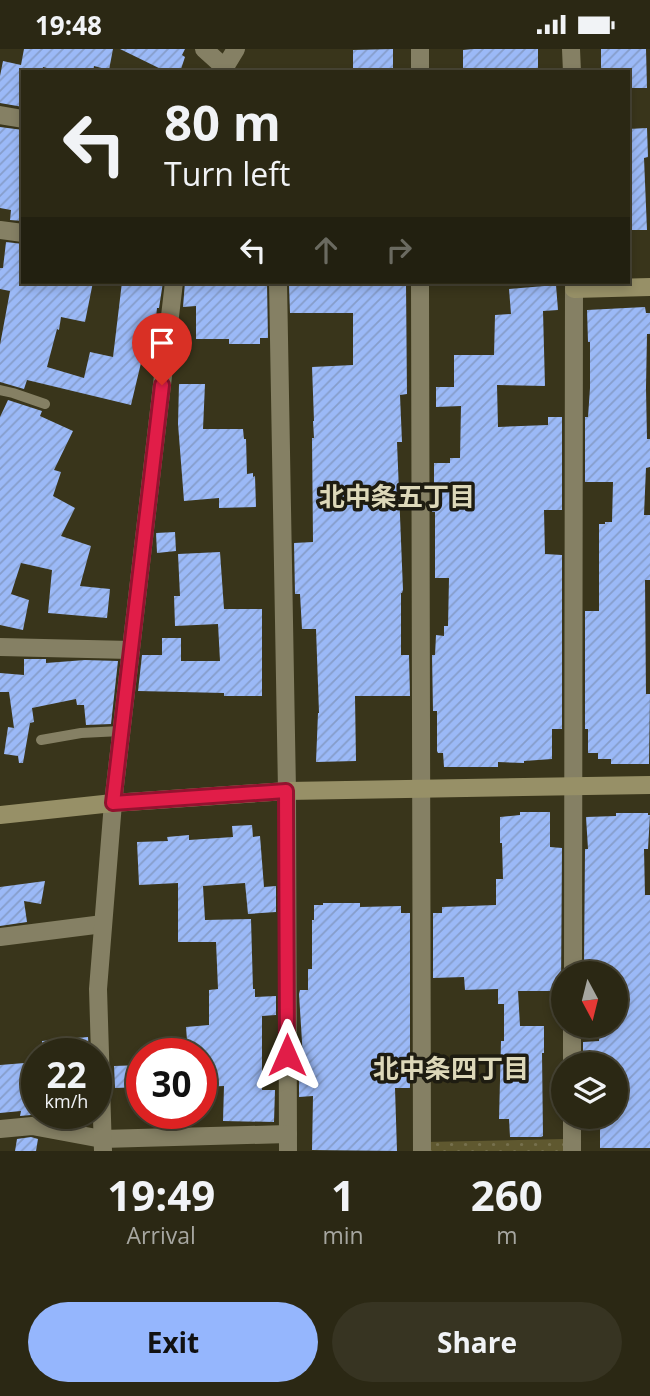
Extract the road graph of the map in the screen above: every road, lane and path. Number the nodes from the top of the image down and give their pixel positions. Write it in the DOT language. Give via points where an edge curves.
graph roads {
  1 [pos="204,49"];
  2 [pos="236,49"];
  3 [pos="420,49"];
  4 [pos="571,49"];
  5 [pos="223,69"];
  6 [pos="420,70"];
  7 [pos="572,70"];
  8 [pos="0,115"];
  9 [pos="21,119"];
  10 [pos="0,230"];
  11 [pos="21,233"];
  12 [pos="174,284"];
  13 [pos="278,284"];
  14 [pos="420,284"];
  15 [pos="574,285"];
  16 [pos="650,288"];
  17 [pos="0,390"];
  18 [pos="45,404"];
  19 [pos="0,647"];
  20 [pos="131,650"];
  21 [pos="121,731"];
  22 [pos="41,740"];
  23 [pos="650,785"];
  24 [pos="574,787"];
  25 [pos="422,789"];
  26 [pos="286,791"];
  27 [pos="113,803"];
  28 [pos="0,815"];
  29 [pos="103,924"];
  30 [pos="0,937"];
  31 [pos="573,961"];
  32 [pos="0,1129"];
  33 [pos="572,1129"];
  34 [pos="288,1142"];
  35 [pos="103,1145"];
  36 [pos="422,1151"];
  37 [pos="572,1151"];
  1 -- 5 [label="street"];
  2 -- 5 [label="street"];
  3 -- 6 [label="street"];
  4 -- 7 [label="street"];
  8 -- 9 [label="street"];
  10 -- 11 [label="street"];
  12 -- 20 [label="street"];
  13 -- 26 [label="street"];
  14 -- 25 [label="street"];
  15 -- 16 [label="street"];
  15 -- 24 [label="street"];
  17 -- 18 [label="lane"];
  19 -- 20 [label="street"];
  20 -- 21 [label="street"];
  21 -- 22 [label="lane"];
  21 -- 27 [label="street"];
  23 -- 24 [label="street"];
  24 -- 25 [label="street"];
  24 -- 31 [label="street"];
  25 -- 26 [label="street"];
  25 -- 36 [label="street"];
  26 -- 27 [label="street"];
  26 -- 34 [label="street"];
  27 -- 28 [label="street"];
  27 -- 29 [label="street"];
  29 -- 30 [label="street"];
  29 -- 35 [label="street" via="98,989"];
  32 -- 35 [label="street" via="32,1126"];
  33 -- 37 [label="street"];
  34 -- 35 [label="street"];
}
